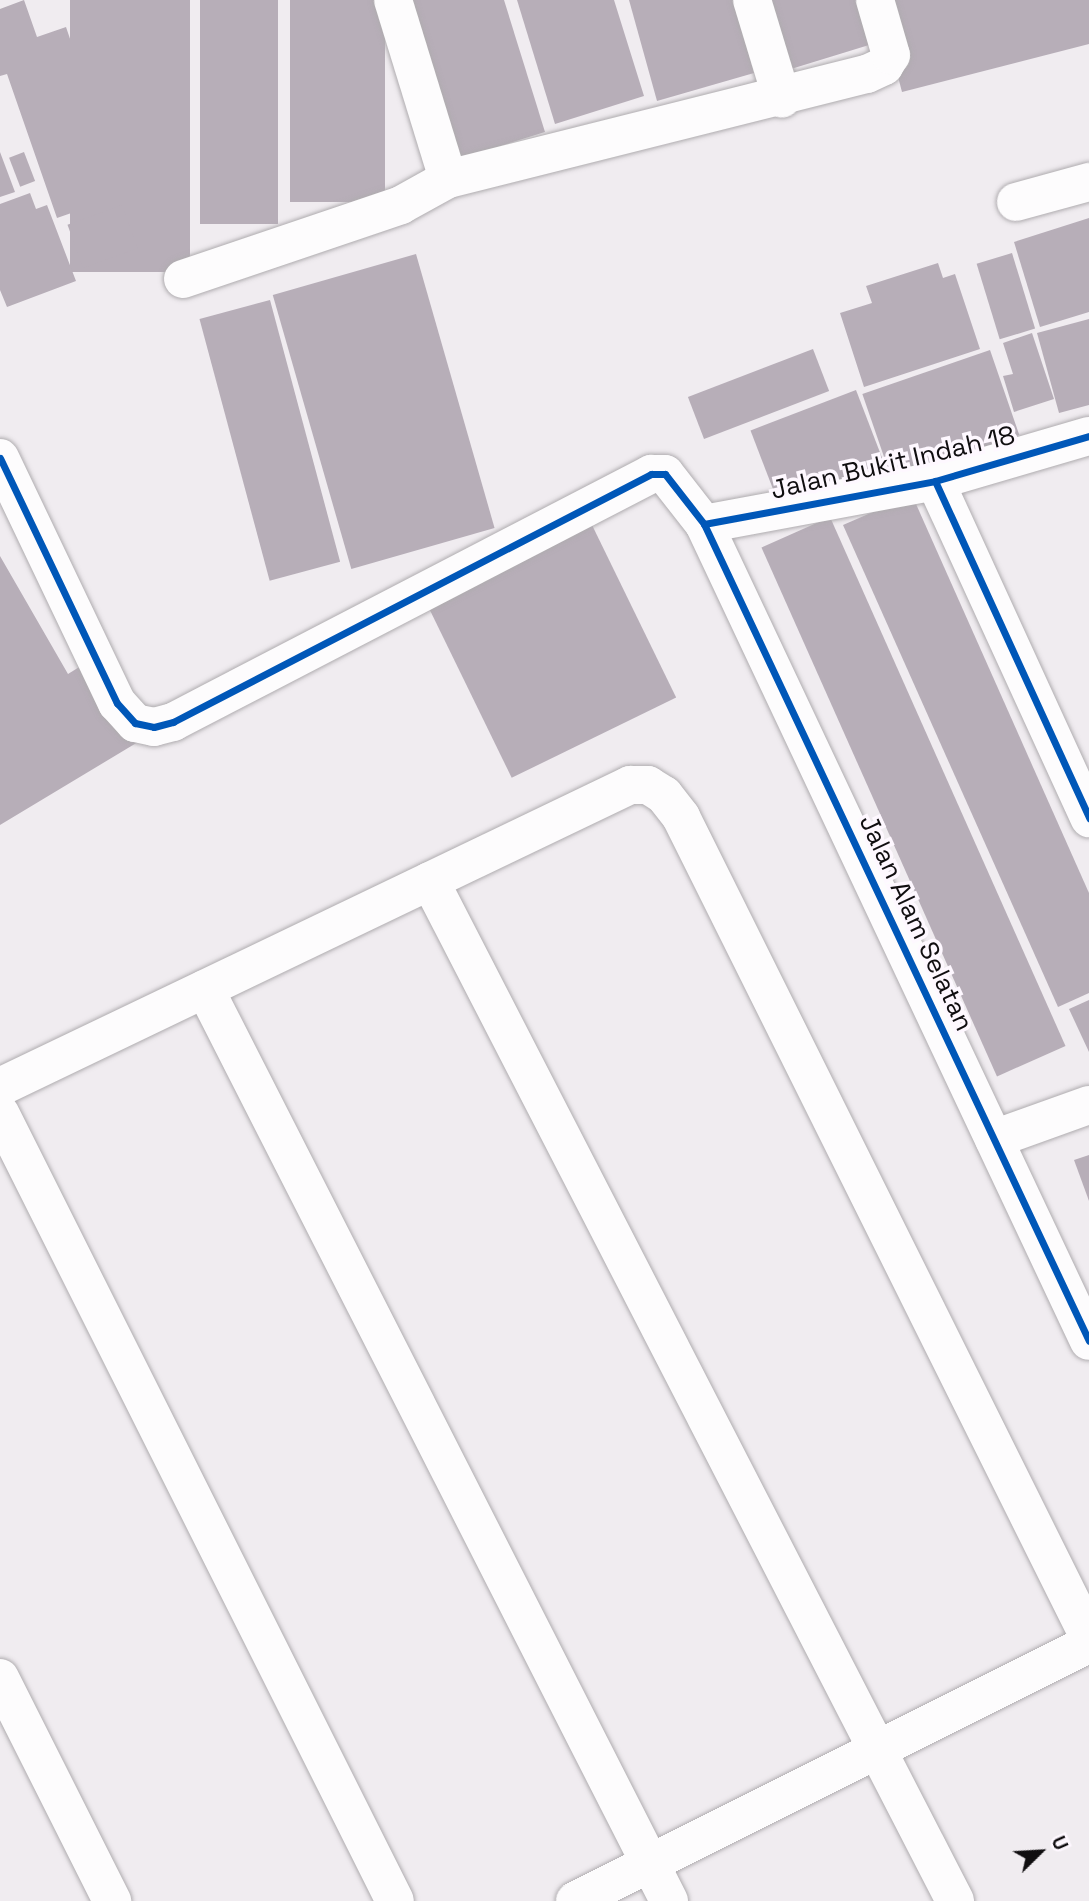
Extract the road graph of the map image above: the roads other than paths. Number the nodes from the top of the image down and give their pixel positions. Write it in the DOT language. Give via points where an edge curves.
graph roads {
  1 [pos="393,0"];
  2 [pos="752,0"];
  3 [pos="875,0"];
  4 [pos="782,99"];
  5 [pos="448,179"];
  6 [pos="1089,182"];
  7 [pos="1016,202"];
  8 [pos="183,279"];
  9 [pos="1088,441"];
  10 [pos="0,458"];
  11 [pos="935,481"];
  12 [pos="704,524"];
  13 [pos="1089,818"];
  14 [pos="430,881"];
  15 [pos="205,989"];
  16 [pos="0,1087"];
  17 [pos="1089,1105"];
  18 [pos="0,1112"];
  19 [pos="994,1139"];
  20 [pos="1089,1341"];
  21 [pos="1089,1637"];
  22 [pos="1089,1644"];
  23 [pos="0,1678"];
  24 [pos="878,1749"];
  25 [pos="650,1863"];
  26 [pos="112,1901"];
  27 [pos="395,1901"];
  28 [pos="575,1901"];
  29 [pos="668,1901"];
  30 [pos="955,1901"];
  1 -- 5 [label="street"];
  2 -- 4 [label="street"];
  3 -- 4 [label="street" via="891,55 887,63 867,74"];
  4 -- 5 [label="street"];
  5 -- 8 [label="street" via="401,205"];
  6 -- 7 [label="street"];
  9 -- 11 [label="street, Jalan Bukit Indah 18"];
  10 -- 12 [label="street, Jalan Alam Selatan" via="117,703 135,723 154,727 173,722 651,474 665,474 679,487"];
  11 -- 12 [label="street, Jalan Bukit Indah 18"];
  11 -- 13 [label="street"];
  12 -- 19 [label="street, Jalan Alam Selatan"];
  14 -- 15 [label="street"];
  14 -- 21 [label="street" via="630,785 648,785 664,796 681,817"];
  14 -- 24 [label="street"];
  15 -- 16 [label="street"];
  15 -- 25 [label="street"];
  17 -- 19 [label="street"];
  18 -- 27 [label="street"];
  19 -- 20 [label="street, Jalan Alam Selatan"];
  22 -- 24 [label="street"];
  23 -- 26 [label="street"];
  24 -- 25 [label="street"];
  24 -- 30 [label="street"];
  25 -- 28 [label="street"];
  25 -- 29 [label="street"];
}
